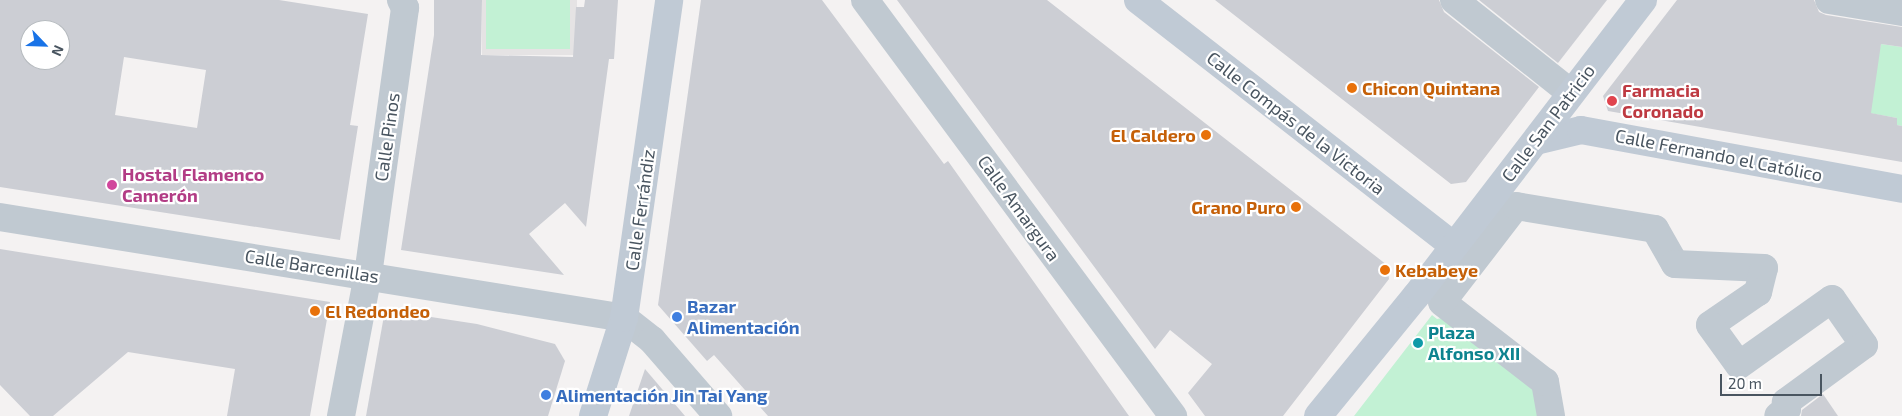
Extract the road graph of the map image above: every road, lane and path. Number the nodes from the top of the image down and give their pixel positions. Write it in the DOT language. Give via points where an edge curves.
graph roads {
  1 [pos="401,0"];
  2 [pos="669,0"];
  3 [pos="865,0"];
  4 [pos="1138,0"];
  5 [pos="1454,0"];
  6 [pos="1643,0"];
  7 [pos="1829,0"];
  8 [pos="1902,12"];
  9 [pos="1571,93"];
  10 [pos="1536,141"];
  11 [pos="1902,189"];
  12 [pos="0,217"];
  13 [pos="1454,246"];
  14 [pos="368,275"];
  15 [pos="624,318"];
  16 [pos="341,416"];
  17 [pos="593,416"];
  18 [pos="718,416"];
  19 [pos="1173,416"];
  20 [pos="1318,416"];
  21 [pos="1551,416"];
  22 [pos="1778,416"];
  1 -- 14 [label="street, Calle Pinos" via="405,8"];
  2 -- 15 [label="street, Calle Ferrándiz"];
  3 -- 19 [label="street, Calle Amargura"];
  4 -- 13 [label="street, Calle Compás de la Victoria"];
  5 -- 9 [label="street"];
  6 -- 9 [label="street, Calle San Patricio"];
  7 -- 8 [label="street"];
  9 -- 10 [label="street, Calle San Patricio"];
  10 -- 11 [label="street, Calle Fernando el Católico" via="1581,130"];
  10 -- 13 [label="street, Calle San Patricio"];
  12 -- 14 [label="street, Calle Barcenillas"];
  13 -- 20 [label="street"];
  14 -- 15 [label="street, Calle Barcenillas"];
  14 -- 16 [label="street, Calle Pinos"];
  15 -- 17 [label="street, Calle Ferrándiz"];
  15 -- 18 [label="street" via="652,340"];
  21 -- 22 [label="street" via="1545,382 1442,302 1516,206 1655,229 1675,264 1764,268 1758,292 1710,325 1739,365 1832,299 1864,345 1786,402 1787,409"];
}
